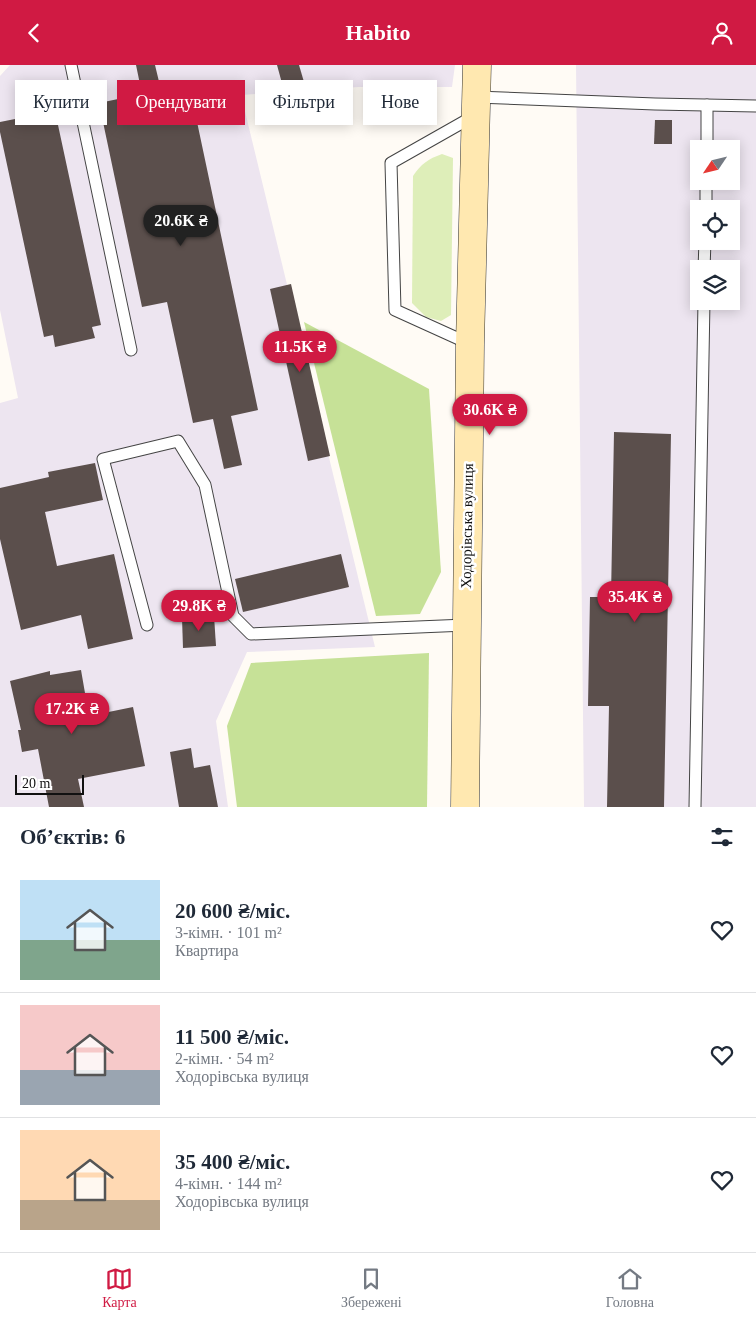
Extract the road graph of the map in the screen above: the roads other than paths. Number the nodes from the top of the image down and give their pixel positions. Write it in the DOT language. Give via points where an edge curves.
graph roads {
  1 [pos="71,65"];
  2 [pos="477,65"];
  3 [pos="707,105"];
  4 [pos="476,106"];
  5 [pos="756,106"];
  6 [pos="707,140"];
  7 [pos="704,310"];
  8 [pos="470,344"];
  9 [pos="131,350"];
  10 [pos="146,625"];
  11 [pos="466,625"];
  12 [pos="465,807"];
  13 [pos="695,807"];
  1 -- 9 [label="lane"];
  2 -- 4 [label="main road, Ходорівська вулиця"];
  3 -- 4 [label="lane"];
  3 -- 5 [label="lane"];
  3 -- 6 [label="lane"];
  4 -- 8 [label="main road, Ходорівська вулиця"];
  4 -- 8 [label="lane" via="391,163 395,310"];
  7 -- 13 [label="lane"];
  8 -- 11 [label="main road, Ходорівська вулиця"];
  10 -- 11 [label="lane" via="103,459 178,441 205,485 233,616 251,634"];
  11 -- 12 [label="main road, Ходорівська вулиця"];
}
